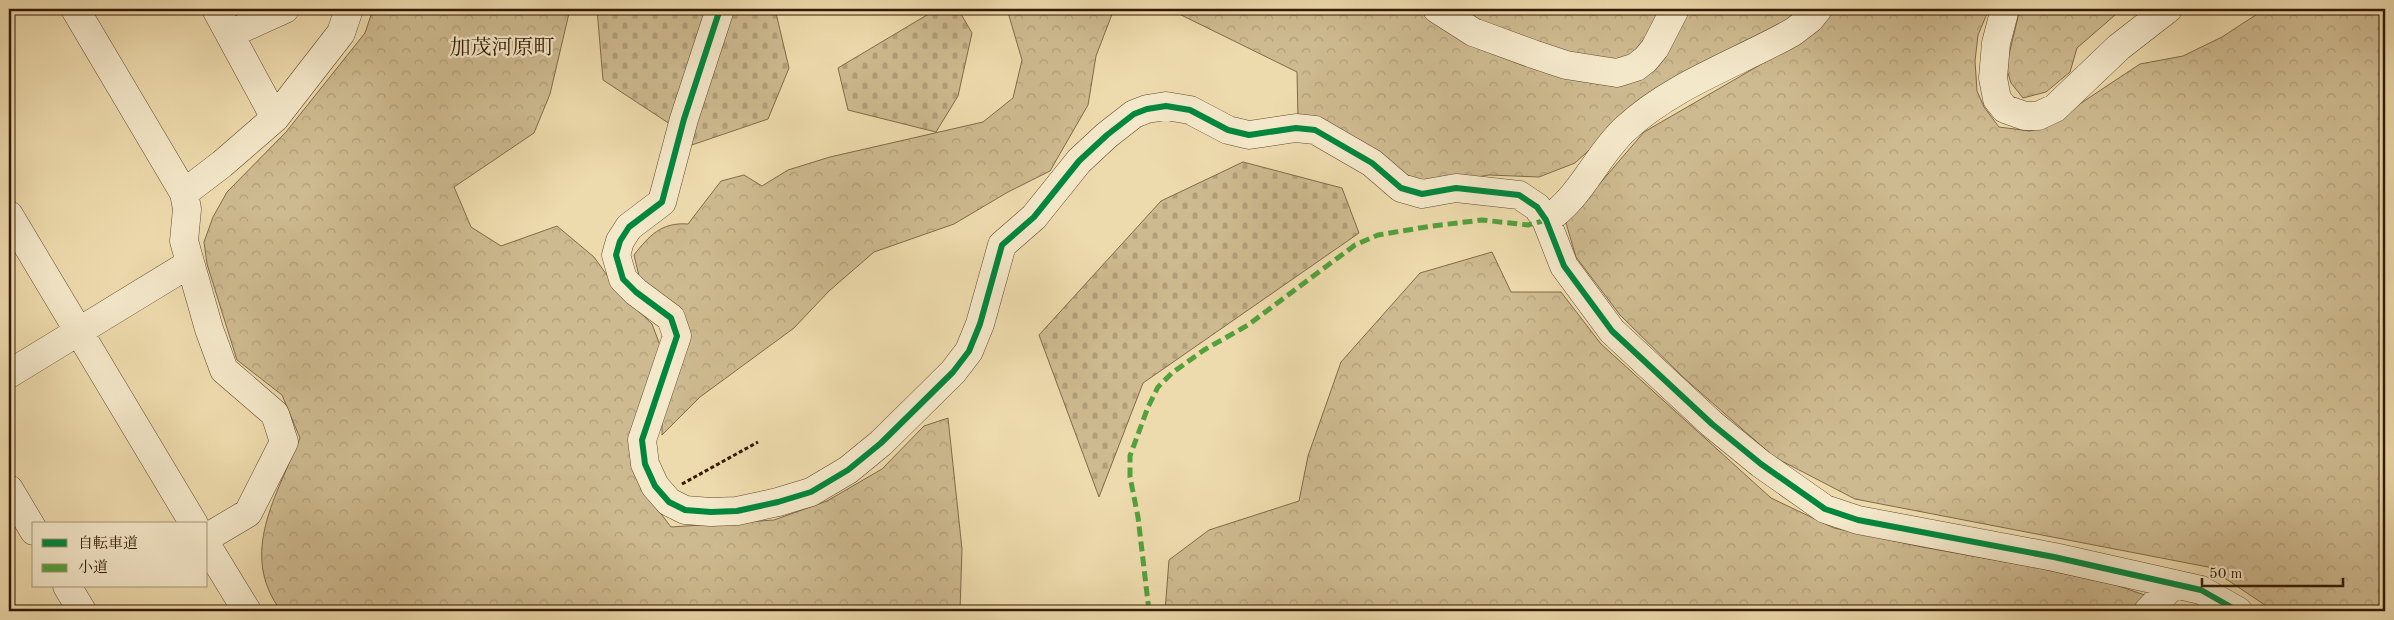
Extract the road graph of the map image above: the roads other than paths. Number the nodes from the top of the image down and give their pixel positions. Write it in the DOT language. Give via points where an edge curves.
graph roads {
  1 [pos="75,9"];
  2 [pos="216,9"];
  3 [pos="285,9"];
  4 [pos="349,9"];
  5 [pos="720,9"];
  6 [pos="1437,9"];
  7 [pos="1675,9"];
  8 [pos="1818,9"];
  9 [pos="2004,9"];
  10 [pos="2168,9"];
  11 [pos="230,34"];
  12 [pos="275,118"];
  13 [pos="184,193"];
  14 [pos="9,215"];
  15 [pos="1546,220"];
  16 [pos="189,264"];
  17 [pos="78,332"];
  18 [pos="9,374"];
  19 [pos="9,489"];
  20 [pos="193,522"];
  21 [pos="22,524"];
  22 [pos="208,537"];
  23 [pos="208,547"];
  24 [pos="2173,585"];
  25 [pos="68,588"];
  26 [pos="82,611"];
  27 [pos="247,611"];
  28 [pos="2148,611"];
  29 [pos="2238,611"];
  1 -- 13 [label="street"];
  2 -- 11 [label="street"];
  3 -- 11 [label="street"];
  4 -- 12 [label="street" via="341,33"];
  5 -- 15 [label="street" via="684,119 662,202 630,227 620,241 616,255 623,280 671,318 677,336 642,440 645,464 655,486 669,502 685,510 737,511 811,492 848,470 881,443 953,372 969,350 980,324 1002,245 1034,217 1079,161 1134,114 1147,109 1166,106 1190,110 1228,130 1249,135 1296,128 1315,130 1372,164 1401,188 1422,194 1456,188 1519,195 1537,207"];
  6 -- 7 [label="street" via="1473,32 1533,54 1566,65 1617,73 1636,67 1646,59"];
  8 -- 15 [label="street" via="1810,20 1793,32 1683,90 1632,124 1566,204"];
  9 -- 10 [label="street" via="1996,43 1994,85 1997,99 2005,110 2025,116 2038,116 2055,108 2119,47"];
  11 -- 12 [label="street"];
  12 -- 13 [label="street"];
  13 -- 16 [label="street" via="187,209 184,241"];
  14 -- 17 [label="street"];
  15 -- 24 [label="street" via="1564,266 1612,331 1712,424 1761,464 1825,509 1858,520"];
  16 -- 17 [label="street"];
  16 -- 22 [label="street" via="224,370 274,414 284,442 248,513"];
  17 -- 18 [label="street"];
  17 -- 20 [label="street"];
  19 -- 21 [label="street"];
  23 -- 27 [label="street"];
  24 -- 28 [label="street"];
  24 -- 29 [label="street" via="2201,590"];
  25 -- 26 [label="street"];
}
